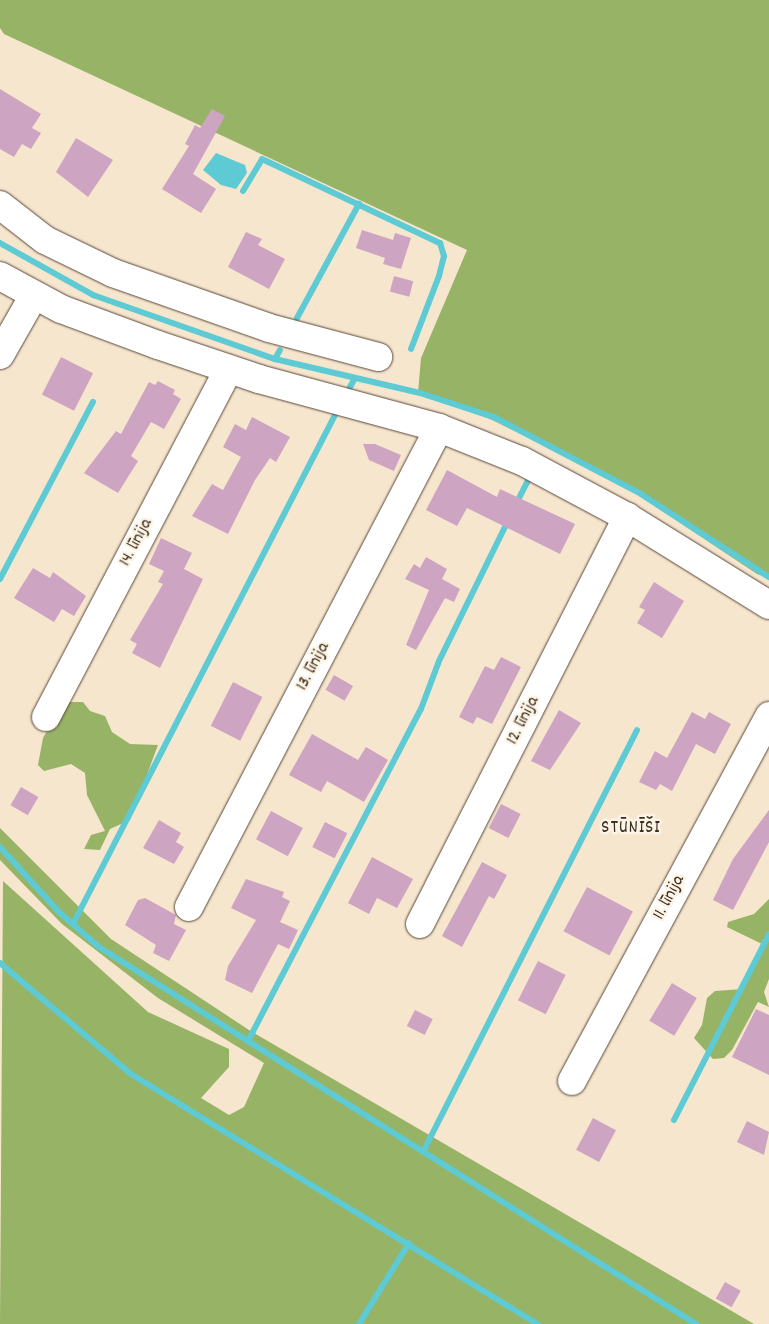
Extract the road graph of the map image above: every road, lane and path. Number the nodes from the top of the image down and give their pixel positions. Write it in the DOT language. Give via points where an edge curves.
graph roads {
  1 [pos="0,205"];
  2 [pos="0,276"];
  3 [pos="33,297"];
  4 [pos="0,355"];
  5 [pos="378,357"];
  6 [pos="229,369"];
  7 [pos="439,428"];
  8 [pos="627,517"];
  9 [pos="769,605"];
  10 [pos="769,716"];
  11 [pos="46,717"];
  12 [pos="189,907"];
  13 [pos="420,924"];
  14 [pos="572,1081"];
  1 -- 5 [label="street" via="45,240 113,273 269,328"];
  2 -- 3 [label="street"];
  3 -- 4 [label="street"];
  3 -- 6 [label="street"];
  6 -- 7 [label="street"];
  6 -- 11 [label="street, 14. līnija"];
  7 -- 8 [label="street" via="522,461"];
  7 -- 12 [label="street, 13. līnija"];
  8 -- 9 [label="street"];
  8 -- 13 [label="street, 12. līnija"];
  10 -- 14 [label="street, 11. līnija"];
}
